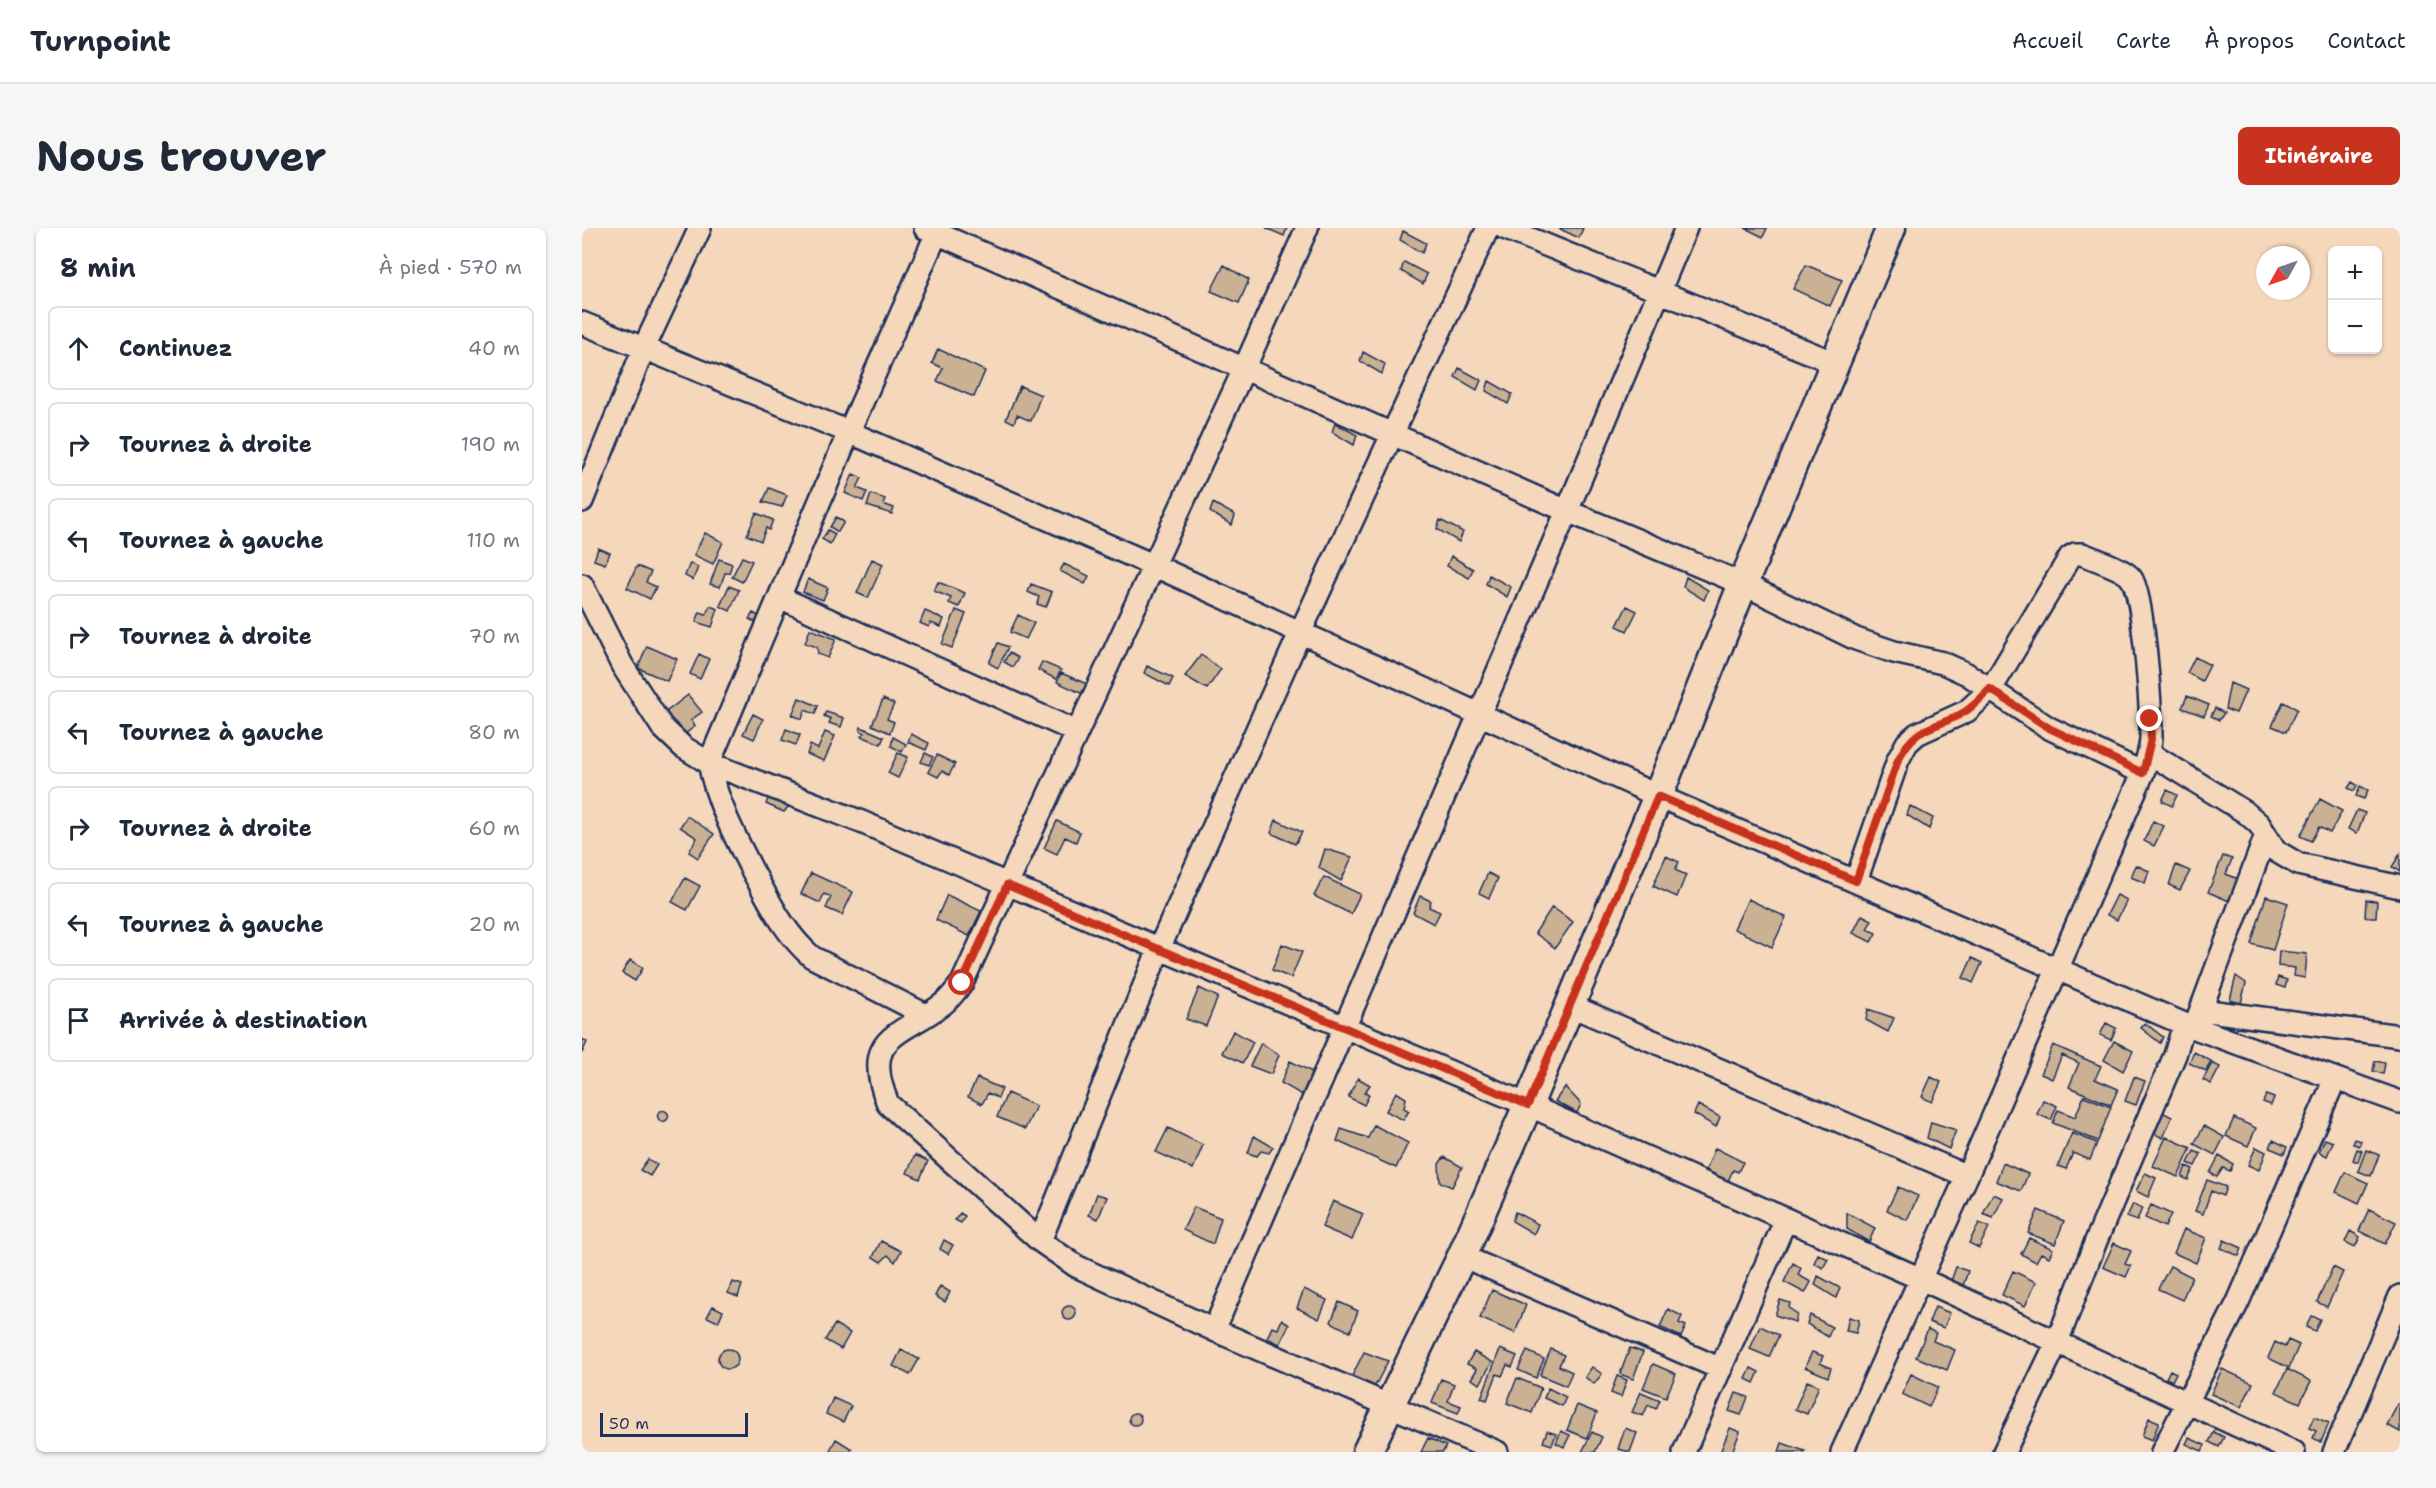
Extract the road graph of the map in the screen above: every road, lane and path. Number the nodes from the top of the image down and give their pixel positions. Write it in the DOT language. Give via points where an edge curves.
graph roads {
  1 [pos="700,228"];
  2 [pos="1307,228"];
  3 [pos="1488,228"];
  4 [pos="1504,228"];
  5 [pos="1686,228"];
  6 [pos="1891,228"];
  7 [pos="934,230"];
  8 [pos="1658,292"];
  9 [pos="582,323"];
  10 [pos="644,348"];
  11 [pos="1835,363"];
  12 [pos="1244,369"];
  13 [pos="849,432"];
  14 [pos="1392,434"];
  15 [pos="582,501"];
  16 [pos="1567,511"];
  17 [pos="1153,566"];
  18 [pos="1743,584"];
  19 [pos="582,585"];
  20 [pos="779,597"];
  21 [pos="1300,633"];
  22 [pos="1990,689"];
  23 [pos="1480,714"];
  24 [pos="1077,732"];
  25 [pos="709,763"];
  26 [pos="2146,763"];
  27 [pos="1658,796"];
  28 [pos="2266,835"];
  29 [pos="1856,881"];
  30 [pos="1007,885"];
  31 [pos="2400,887"];
  32 [pos="1158,949"];
  33 [pos="2059,969"];
  34 [pos="1569,1005"];
  35 [pos="926,1015"];
  36 [pos="2193,1021"];
  37 [pos="1345,1028"];
  38 [pos="2400,1036"];
  39 [pos="2335,1079"];
  40 [pos="2400,1102"];
  41 [pos="1528,1105"];
  42 [pos="1967,1176"];
  43 [pos="1786,1219"];
  44 [pos="1040,1241"];
  45 [pos="1462,1256"];
  46 [pos="1921,1279"];
  47 [pos="2400,1296"];
  48 [pos="1214,1330"];
  49 [pos="2057,1342"];
  50 [pos="1721,1369"];
  51 [pos="2185,1403"];
  52 [pos="1389,1406"];
  53 [pos="1367,1452"];
  54 [pos="1497,1452"];
  55 [pos="1684,1452"];
  56 [pos="1842,1452"];
  57 [pos="2004,1452"];
  58 [pos="2162,1452"];
  59 [pos="2294,1452"];
  60 [pos="2334,1452"];
  1 -- 10 [label="street"];
  2 -- 12 [label="street"];
  3 -- 14 [label="street"];
  4 -- 8 [label="street"];
  5 -- 8 [label="street"];
  6 -- 11 [label="main road"];
  7 -- 12 [label="street"];
  7 -- 13 [label="street"];
  8 -- 11 [label="street"];
  8 -- 16 [label="street"];
  9 -- 10 [label="street"];
  10 -- 13 [label="street"];
  10 -- 15 [label="street"];
  11 -- 18 [label="main road"];
  12 -- 14 [label="street"];
  12 -- 17 [label="street"];
  13 -- 17 [label="street"];
  13 -- 20 [label="street"];
  14 -- 16 [label="street"];
  14 -- 21 [label="street"];
  16 -- 18 [label="street"];
  16 -- 23 [label="street"];
  17 -- 21 [label="street"];
  17 -- 24 [label="street"];
  18 -- 22 [label="street" via="1856,639 1943,663"];
  18 -- 27 [label="main road"];
  19 -- 25 [label="street" via="622,665 662,727 683,747"];
  20 -- 24 [label="street"];
  20 -- 25 [label="street"];
  21 -- 23 [label="street"];
  21 -- 32 [label="street"];
  22 -- 26 [label="street" via="2049,728"];
  22 -- 26 [label="street" via="2070,557 2082,554 2129,574 2136,587 2143,626 2151,739"];
  22 -- 29 [label="street" via="1967,711 1928,728 1907,743"];
  23 -- 27 [label="street"];
  23 -- 37 [label="street"];
  24 -- 30 [label="street"];
  25 -- 30 [label="street" via="859,821"];
  25 -- 35 [label="street" via="726,819 781,924 797,944 812,957"];
  26 -- 28 [label="street" via="2246,812"];
  26 -- 33 [label="street"];
  27 -- 29 [label="street"];
  27 -- 34 [label="main road"];
  28 -- 31 [label="street" via="2276,851 2298,864"];
  28 -- 36 [label="street"];
  29 -- 33 [label="street"];
  30 -- 32 [label="street"];
  30 -- 35 [label="street" via="962,983 946,1002"];
  32 -- 37 [label="street"];
  32 -- 44 [label="street"];
  33 -- 36 [label="street"];
  33 -- 42 [label="street"];
  34 -- 41 [label="main road"];
  34 -- 42 [label="street"];
  35 -- 44 [label="street" via="896,1033 880,1052 878,1080 888,1104"];
  36 -- 38 [label="street"];
  36 -- 39 [label="street"];
  36 -- 49 [label="street" via="2096,1241"];
  37 -- 41 [label="street"];
  37 -- 48 [label="street"];
  39 -- 40 [label="street"];
  39 -- 51 [label="street" via="2238,1302"];
  41 -- 43 [label="street"];
  41 -- 45 [label="main road"];
  42 -- 46 [label="street"];
  43 -- 46 [label="street"];
  43 -- 50 [label="street"];
  44 -- 48 [label="street" via="1076,1266"];
  45 -- 50 [label="street"];
  45 -- 52 [label="main road"];
  46 -- 49 [label="street"];
  46 -- 56 [label="street"];
  47 -- 60 [label="street"];
  48 -- 52 [label="street"];
  49 -- 51 [label="street"];
  49 -- 57 [label="street"];
  50 -- 55 [label="street"];
  51 -- 58 [label="street"];
  51 -- 59 [label="street"];
  52 -- 53 [label="main road"];
  52 -- 54 [label="street"];
}
